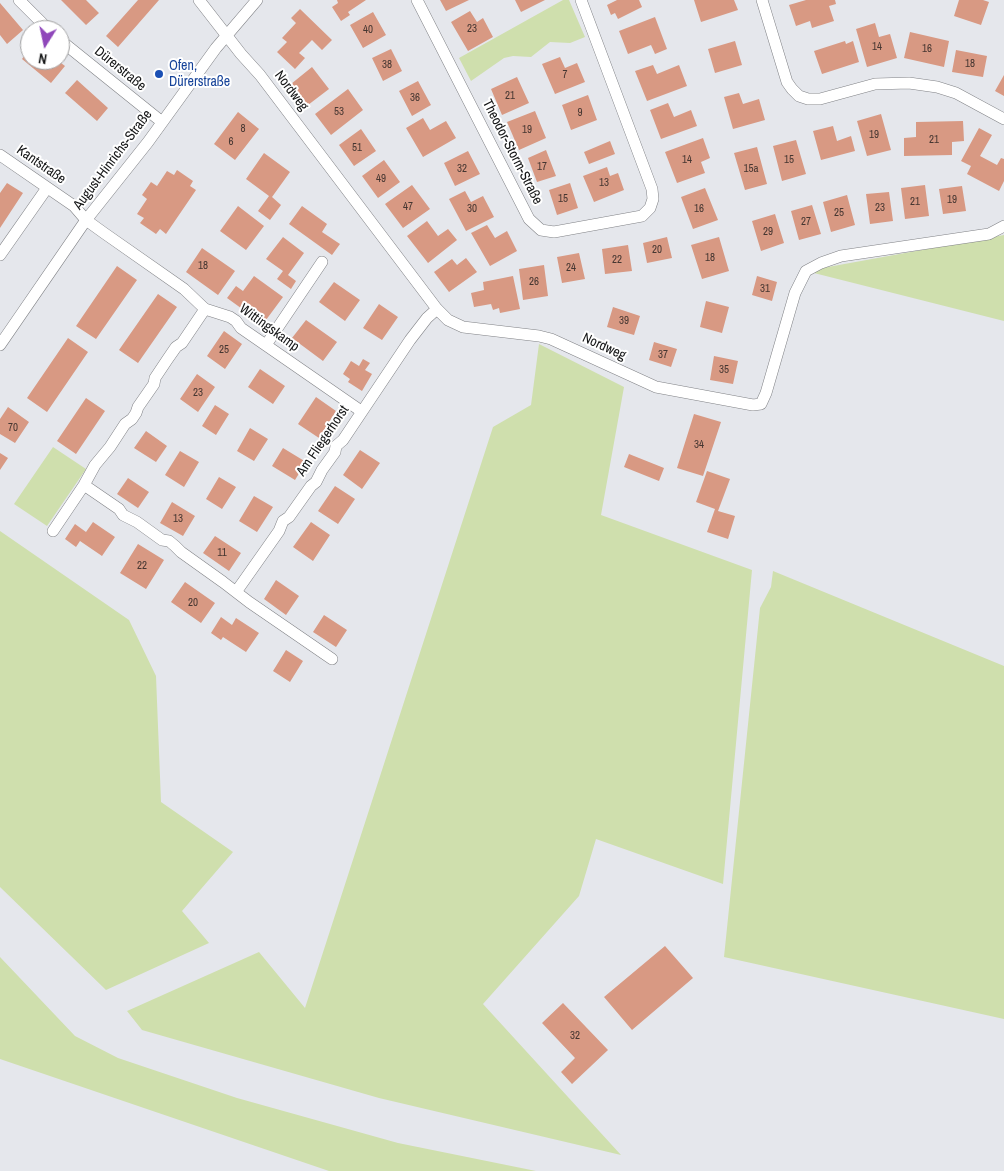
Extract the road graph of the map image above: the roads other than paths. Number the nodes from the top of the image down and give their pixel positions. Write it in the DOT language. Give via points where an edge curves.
graph roads {
  1 [pos="19,0"];
  2 [pos="199,0"];
  3 [pos="257,0"];
  4 [pos="417,0"];
  5 [pos="581,0"];
  6 [pos="762,0"];
  7 [pos="39,20"];
  8 [pos="227,36"];
  9 [pos="70,48"];
  10 [pos="1004,119"];
  11 [pos="162,122"];
  12 [pos="0,155"];
  13 [pos="47,188"];
  14 [pos="86,220"];
  15 [pos="1004,226"];
  16 [pos="0,255"];
  17 [pos="322,262"];
  18 [pos="205,309"];
  19 [pos="437,309"];
  20 [pos="0,344"];
  21 [pos="266,345"];
  22 [pos="362,411"];
  23 [pos="84,485"];
  24 [pos="53,531"];
  25 [pos="236,592"];
  26 [pos="332,659"];
  1 -- 7 [label="street"];
  2 -- 8 [label="street, Nordweg"];
  3 -- 8 [label="street, August-Hinrichs-Straße"];
  4 -- 5 [label="street, Theodor-Storm-Straße" via="529,219 538,228 550,232 642,216 653,199"];
  6 -- 10 [label="street" via="787,82 799,96 820,99 875,84 909,83 956,93"];
  8 -- 11 [label="street, August-Hinrichs-Straße"];
  8 -- 19 [label="street, Nordweg" via="266,82"];
  9 -- 11 [label="street, Dürerstraße"];
  11 -- 14 [label="street, August-Hinrichs-Straße"];
  12 -- 13 [label="street, Kantstraße"];
  13 -- 14 [label="street, Kantstraße" via="74,206"];
  13 -- 16 [label="street"];
  14 -- 18 [label="street, Wittingskamp" via="184,289"];
  14 -- 20 [label="street, August-Hinrichs-Straße"];
  15 -- 19 [label="street, Nordweg" via="995,233 841,256 806,271 795,293 765,397 757,405 656,387 551,339 463,328"];
  17 -- 21 [label="street"];
  18 -- 21 [label="street, Wittingskamp" via="230,317"];
  18 -- 23 [label="street"];
  19 -- 22 [label="street, Am Fliegerhorst" via="422,324"];
  21 -- 22 [label="street, Wittingskamp"];
  22 -- 25 [label="street, Am Fliegerhorst" via="336,446 316,482 283,521"];
  23 -- 24 [label="street"];
  23 -- 25 [label="street" via="123,515 162,540 169,541"];
  25 -- 26 [label="street"];
}
